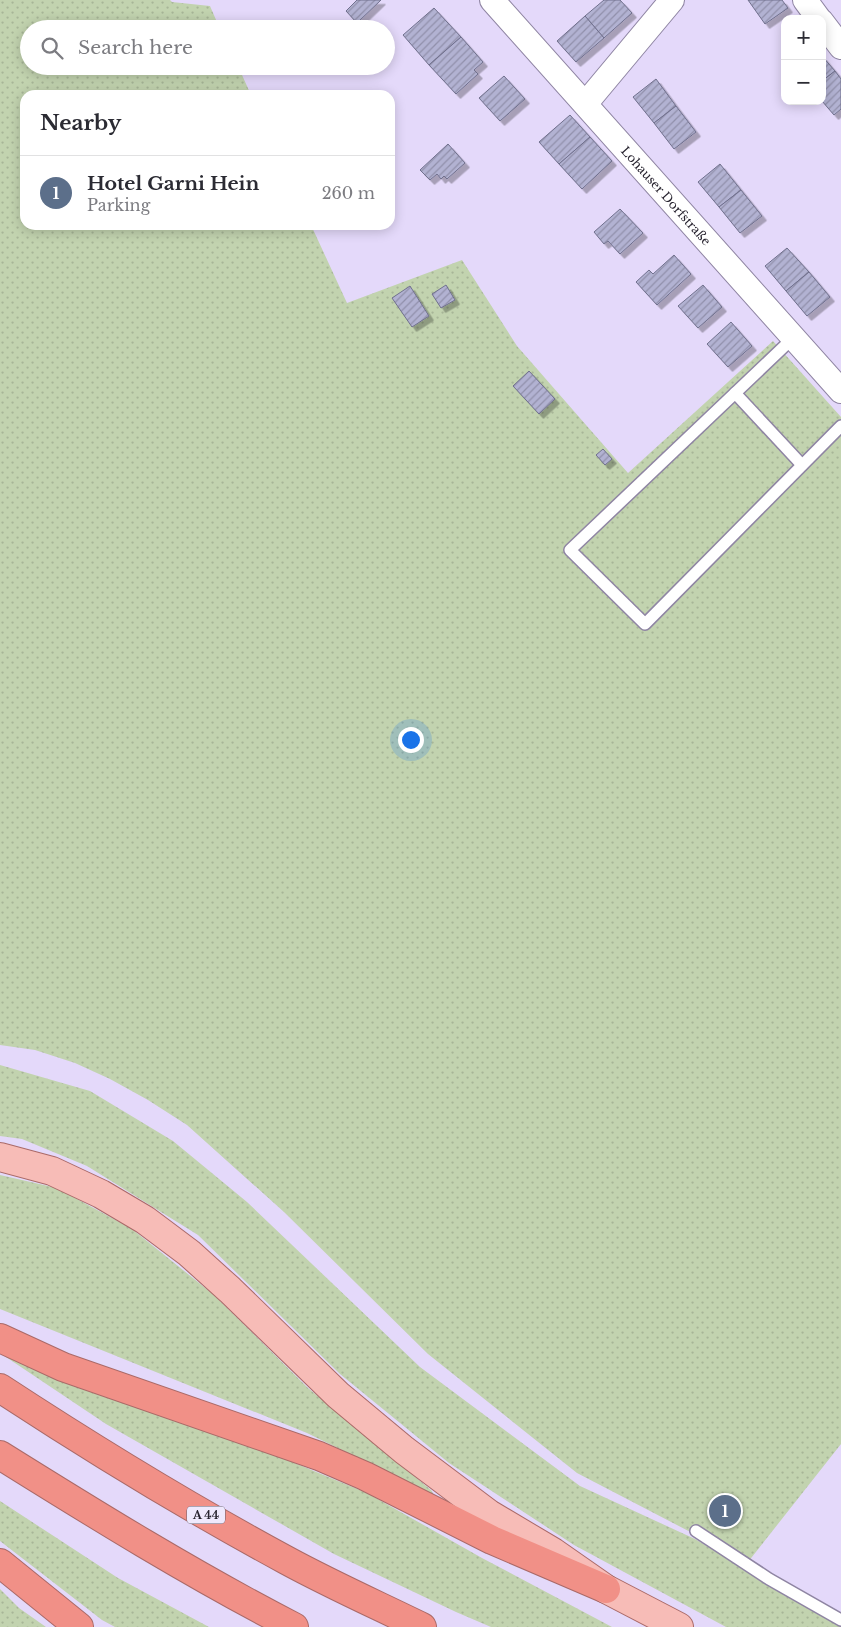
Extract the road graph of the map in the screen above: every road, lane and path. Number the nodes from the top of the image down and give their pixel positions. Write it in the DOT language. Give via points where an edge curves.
graph roads {
  1 [pos="492,0"];
  2 [pos="672,0"];
  3 [pos="805,0"];
  4 [pos="817,15"];
  5 [pos="826,27"];
  6 [pos="841,47"];
  7 [pos="586,103"];
  8 [pos="793,338"];
  9 [pos="841,391"];
  10 [pos="735,393"];
  11 [pos="841,426"];
  12 [pos="802,465"];
  13 [pos="0,1158"];
  14 [pos="0,1338"];
  15 [pos="0,1388"];
  16 [pos="0,1454"];
  17 [pos="696,1531"];
  18 [pos="0,1563"];
  19 [pos="606,1589"];
  20 [pos="841,1620"];
  21 [pos="79,1627"];
  22 [pos="294,1627"];
  23 [pos="422,1627"];
  24 [pos="679,1627"];
  1 -- 7 [label="street, Lohauser Dorfstraße"];
  2 -- 7 [label="street"];
  3 -- 4 [label="street"];
  5 -- 6 [label="street"];
  7 -- 8 [label="street, Lohauser Dorfstraße"];
  8 -- 9 [label="street, Lohauser Dorfstraße"];
  8 -- 10 [label="lane"];
  10 -- 12 [label="lane"];
  10 -- 12 [label="lane" via="570,550 645,624"];
  11 -- 12 [label="lane"];
  13 -- 19 [label="main road" via="52,1171 145,1220 209,1271 338,1395 404,1450 489,1514"];
  14 -- 19 [label="highway" via="63,1367 319,1456 366,1476 492,1540"];
  15 -- 23 [label="highway, A 44" via="172,1496 287,1561"];
  16 -- 22 [label="highway" via="245,1602"];
  17 -- 20 [label="lane" via="769,1579"];
  18 -- 21 [label="highway"];
  19 -- 24 [label="main road"];
}
